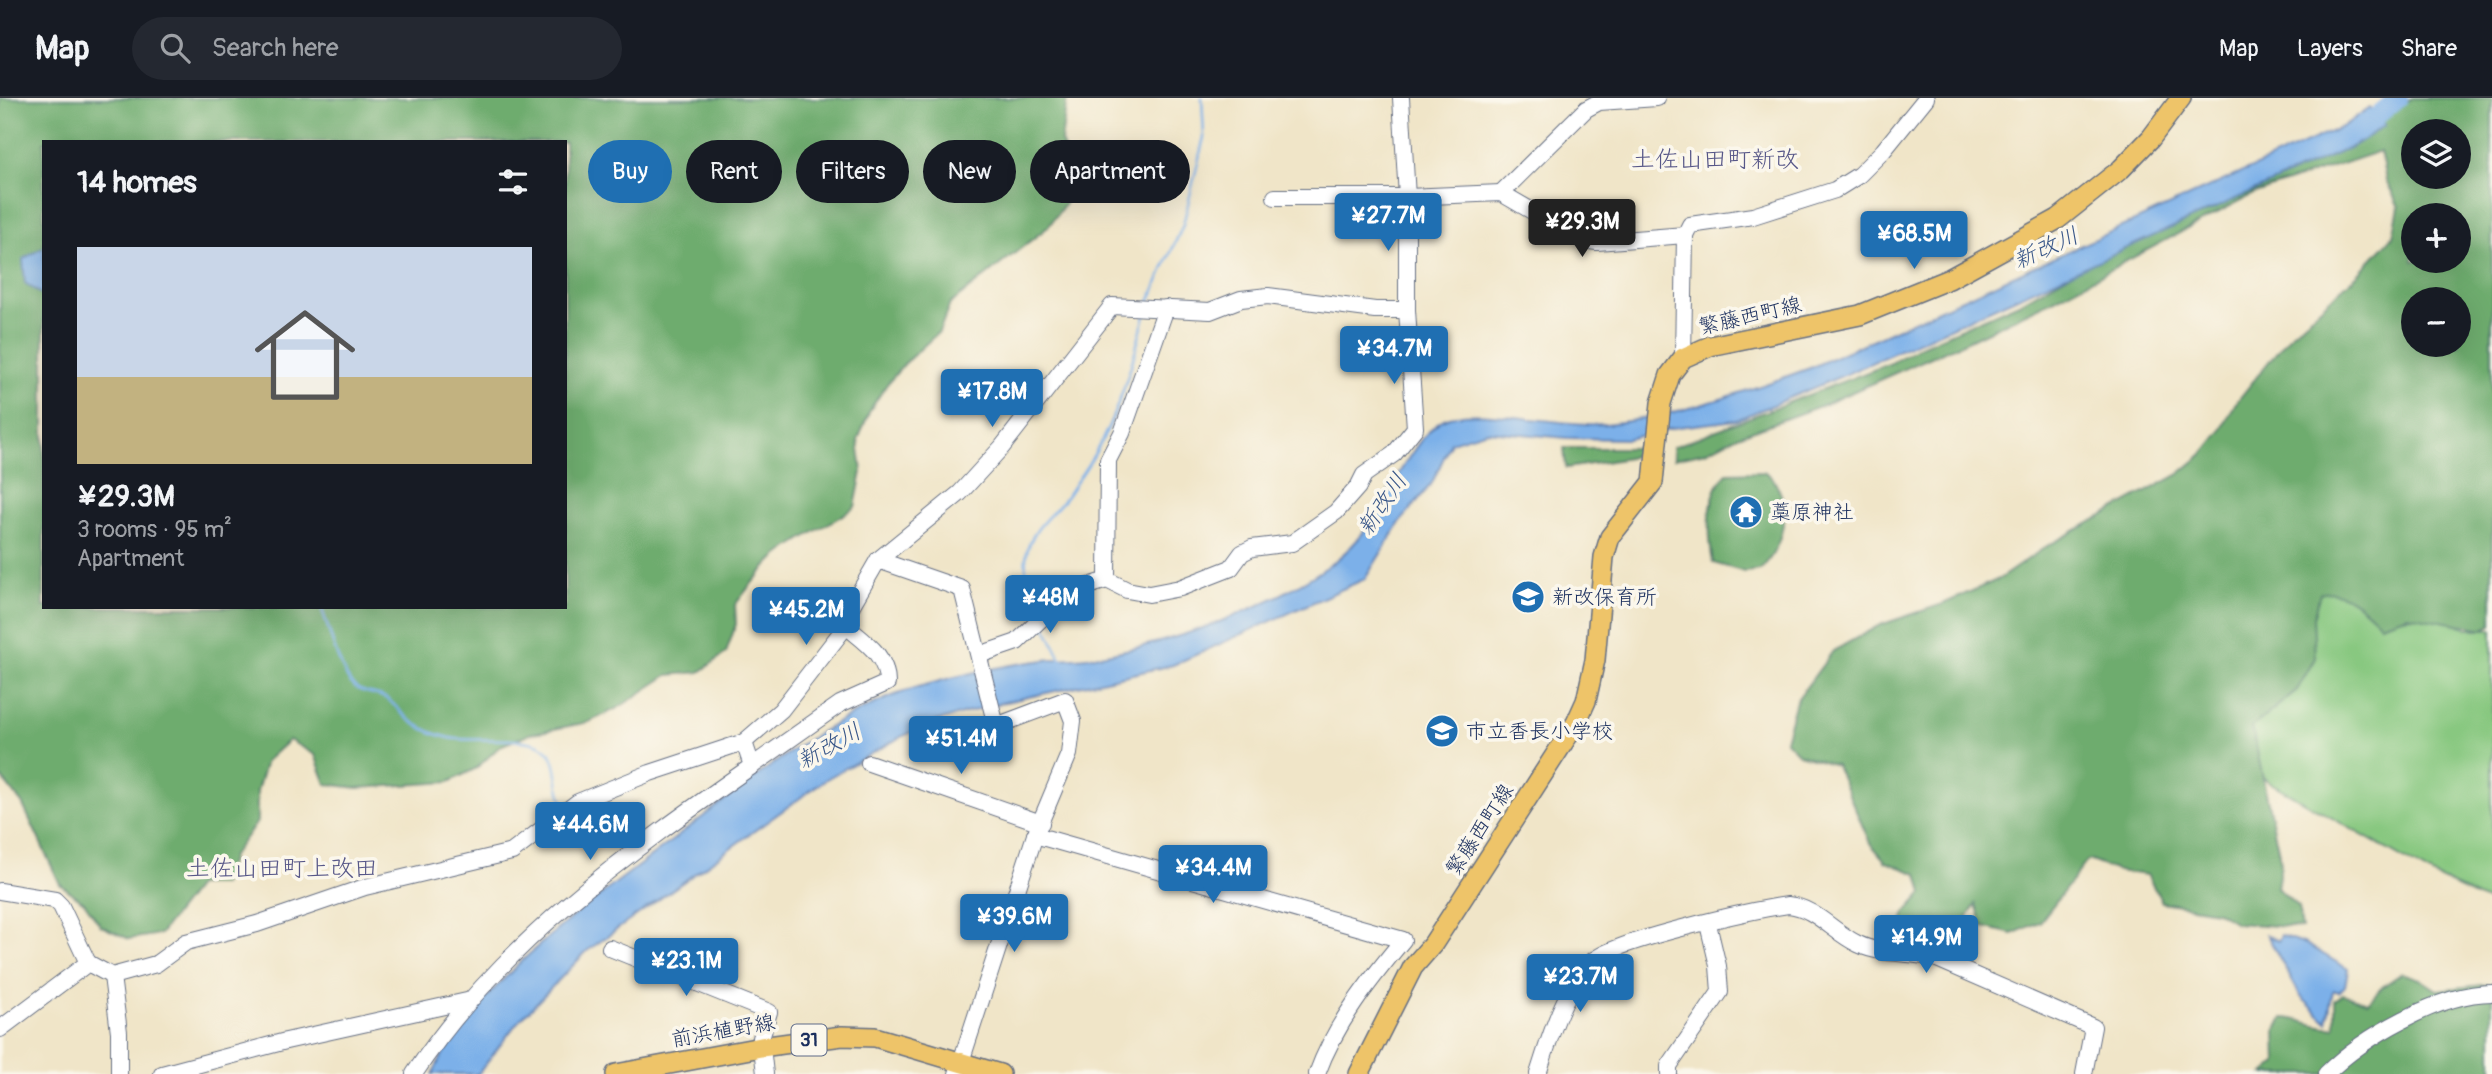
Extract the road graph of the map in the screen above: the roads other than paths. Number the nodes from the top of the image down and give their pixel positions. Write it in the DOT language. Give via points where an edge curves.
graph roads {
  1 [pos="1402,98"];
  2 [pos="1657,98"];
  3 [pos="1926,98"];
  4 [pos="2181,98"];
  5 [pos="1501,192"];
  6 [pos="1275,197"];
  7 [pos="1407,197"];
  8 [pos="1685,235"];
  9 [pos="1166,308"];
  10 [pos="1407,310"];
  11 [pos="1683,358"];
  12 [pos="878,560"];
  13 [pos="1107,580"];
  14 [pos="846,626"];
  15 [pos="979,655"];
  16 [pos="744,742"];
  17 [pos="869,762"];
  18 [pos="752,766"];
  19 [pos="1038,829"];
  20 [pos="0,891"];
  21 [pos="1707,924"];
  22 [pos="610,948"];
  23 [pos="88,963"];
  24 [pos="112,976"];
  25 [pos="2492,993"];
  26 [pos="467,1001"];
  27 [pos="0,1029"];
  28 [pos="761,1047"];
  29 [pos="959,1068"];
  30 [pos="119,1074"];
  31 [pos="162,1074"];
  32 [pos="414,1074"];
  33 [pos="616,1074"];
  34 [pos="765,1074"];
  35 [pos="1000,1074"];
  36 [pos="1317,1074"];
  37 [pos="1359,1074"];
  38 [pos="1538,1074"];
  39 [pos="1669,1074"];
  40 [pos="2084,1074"];
  41 [pos="2326,1074"];
  1 -- 7 [label="street"];
  2 -- 5 [label="street" via="1599,102 1586,109"];
  3 -- 8 [label="street" via="1883,151 1842,187 1753,216 1696,223"];
  4 -- 11 [label="main road, 繁藤西町線" via="2121,169 2058,219 1949,279 1860,315 1710,346"];
  5 -- 7 [label="street"];
  5 -- 8 [label="street" via="1582,240"];
  6 -- 7 [label="street"];
  7 -- 10 [label="street"];
  8 -- 11 [label="street"];
  9 -- 10 [label="street" via="1210,311 1241,299 1268,296"];
  9 -- 12 [label="street" via="1112,306 960,494"];
  9 -- 13 [label="street" via="1108,460"];
  10 -- 13 [label="street" via="1415,428 1394,454 1364,475 1336,512 1292,543 1252,548 1231,568 1180,588 1149,593 1127,590"];
  11 -- 37 [label="main road, 繁藤西町線" via="1670,376 1661,403 1656,461 1648,490 1610,537 1604,557 1595,660 1586,701 1433,944 1413,967"];
  12 -- 14 [label="street" via="852,605"];
  12 -- 15 [label="street" via="962,589"];
  13 -- 15 [label="street" via="1068,593 1017,642"];
  14 -- 16 [label="street" via="780,710"];
  14 -- 18 [label="street" via="875,649 887,672 887,683 840,704"];
  15 -- 19 [label="street" via="996,726 1065,700 1073,721 1069,754"];
  16 -- 18 [label="street"];
  16 -- 24 [label="street" via="578,802 512,852 365,887 257,924 186,942 156,964"];
  17 -- 19 [label="street"];
  18 -- 26 [label="street" via="588,887 520,946"];
  19 -- 29 [label="street"];
  19 -- 36 [label="street" via="1403,940 1328,1045"];
  20 -- 23 [label="street" via="55,900"];
  21 -- 38 [label="street" via="1608,951 1593,960 1564,1005"];
  21 -- 39 [label="street" via="1720,992 1669,1066"];
  21 -- 40 [label="street" via="1769,908 1803,906 1858,944 1937,960 2093,1027"];
  22 -- 28 [label="street" via="769,1012"];
  23 -- 24 [label="street"];
  23 -- 27 [label="street"];
  24 -- 30 [label="street"];
  25 -- 41 [label="street" via="2467,993 2432,1005 2388,1029"];
  26 -- 31 [label="street"];
  26 -- 32 [label="street"];
  28 -- 29 [label="main road, 前浜植野線 / 31" via="842,1036 875,1037"];
  28 -- 33 [label="main road, 前浜植野線 / 31"];
  28 -- 34 [label="street"];
  29 -- 35 [label="main road, 前浜植野線 / 31"];
}
